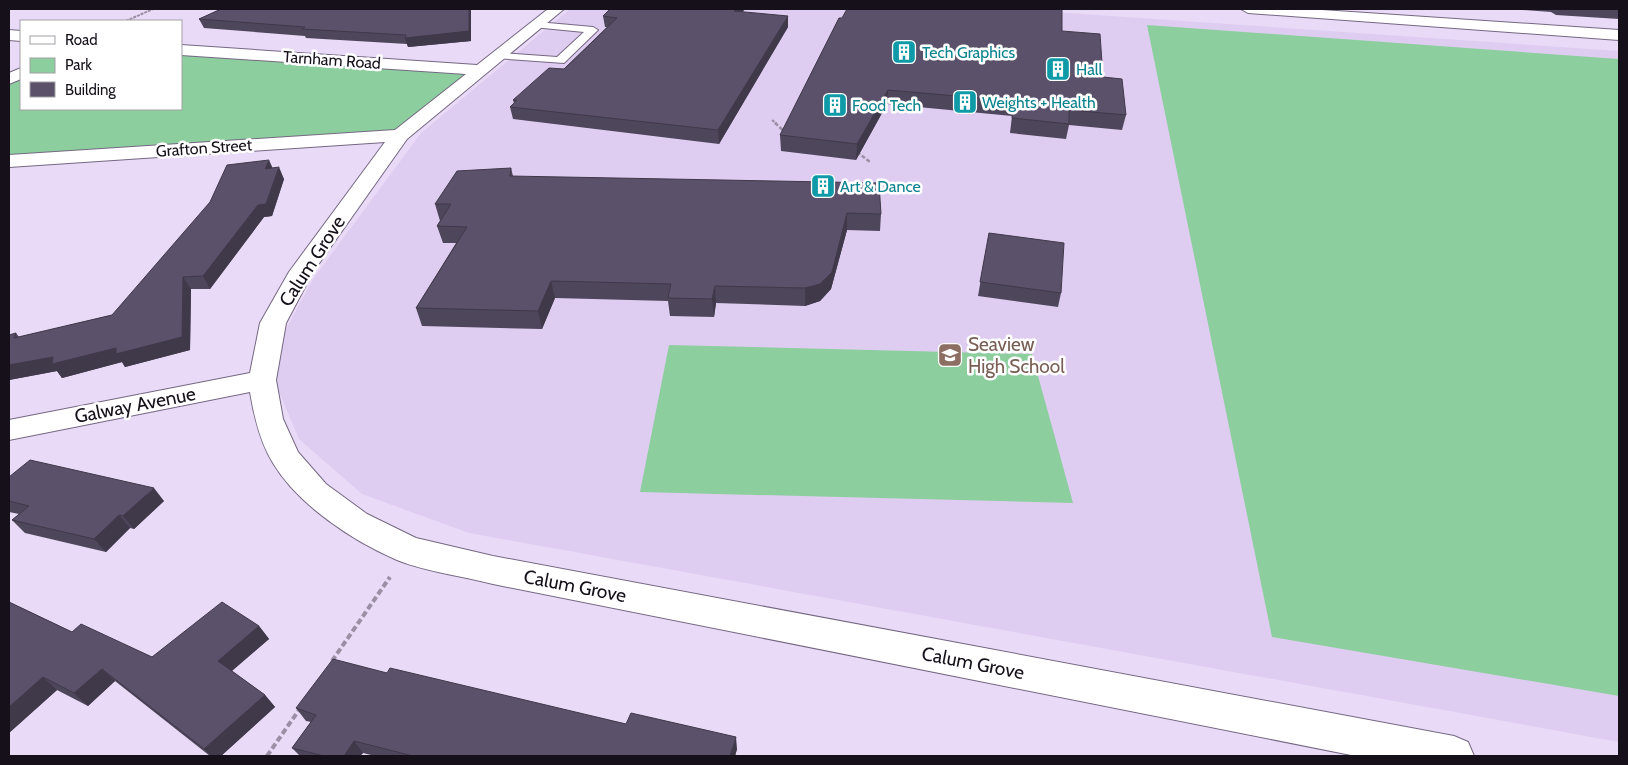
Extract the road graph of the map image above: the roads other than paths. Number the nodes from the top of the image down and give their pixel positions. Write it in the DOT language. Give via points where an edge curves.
graph roads {
  1 [pos="1248,9"];
  2 [pos="1276,10"];
  3 [pos="547,17"];
  4 [pos="1619,35"];
  5 [pos="182,50"];
  6 [pos="491,63"];
  7 [pos="400,135"];
  8 [pos="9,161"];
  9 [pos="262,380"];
  10 [pos="9,430"];
  11 [pos="1454,756"];
  1 -- 2 [label="street"];
  2 -- 4 [label="street"];
  3 -- 6 [label="street, Calum Grove"];
  3 -- 6 [label="lane" via="593,30 560,61"];
  5 -- 6 [label="street, Tarnham Road"];
  6 -- 7 [label="street, Calum Grove"];
  7 -- 8 [label="street, Grafton Street"];
  7 -- 9 [label="street, Calum Grove" via="301,272 273,323"];
  9 -- 10 [label="street, Galway Avenue"];
  9 -- 11 [label="street, Calum Grove" via="269,419 286,458 303,479 315,492 356,522 409,550 494,570"];
}
